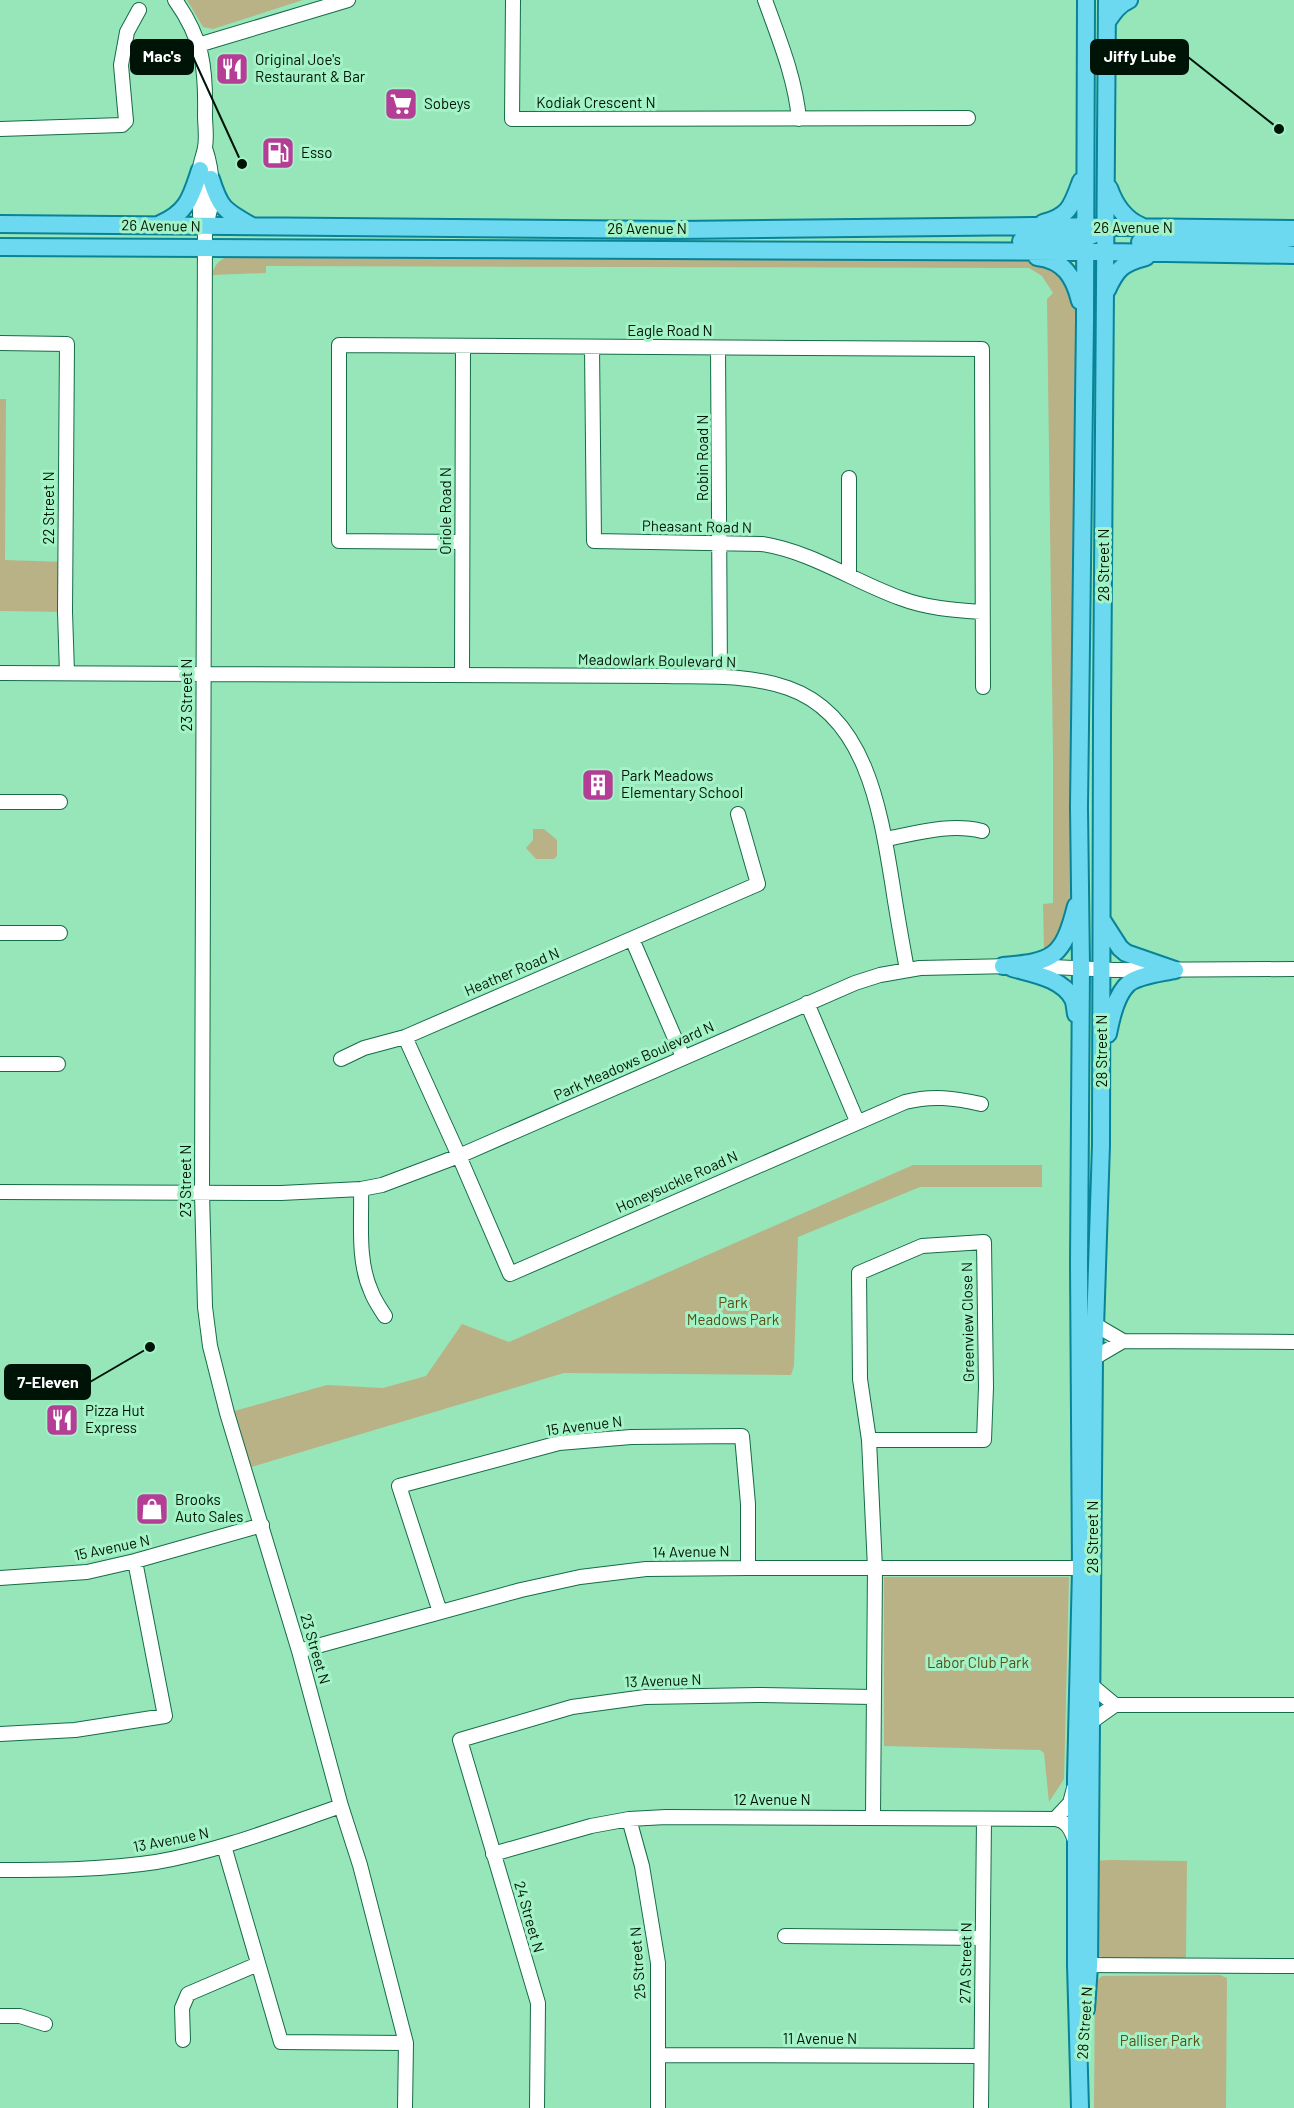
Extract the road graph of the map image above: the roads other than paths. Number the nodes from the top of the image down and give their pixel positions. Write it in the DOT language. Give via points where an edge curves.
graph roads {
  1 [pos="175,0"];
  2 [pos="348,0"];
  3 [pos="513,0"];
  4 [pos="765,0"];
  5 [pos="1086,0"];
  6 [pos="1107,0"];
  7 [pos="1129,0"];
  8 [pos="138,9"];
  9 [pos="1107,22"];
  10 [pos="198,45"];
  11 [pos="1086,117"];
  12 [pos="968,118"];
  13 [pos="799,119"];
  14 [pos="0,129"];
  15 [pos="1085,172"];
  16 [pos="205,174"];
  17 [pos="1106,179"];
  18 [pos="0,224"];
  19 [pos="157,225"];
  20 [pos="205,226"];
  21 [pos="254,226"];
  22 [pos="1033,226"];
  23 [pos="1145,227"];
  24 [pos="391,228"];
  25 [pos="1294,229"];
  26 [pos="1294,238"];
  27 [pos="1096,240"];
  28 [pos="0,247"];
  29 [pos="49,248"];
  30 [pos="204,248"];
  31 [pos="873,251"];
  32 [pos="1001,252"];
  33 [pos="1164,253"];
  34 [pos="1294,255"];
  35 [pos="1106,291"];
  36 [pos="1085,320"];
  37 [pos="0,343"];
  38 [pos="463,346"];
  39 [pos="592,347"];
  40 [pos="718,348"];
  41 [pos="1105,393"];
  42 [pos="849,478"];
  43 [pos="462,542"];
  44 [pos="720,544"];
  45 [pos="849,574"];
  46 [pos="981,612"];
  47 [pos="0,673"];
  48 [pos="67,673"];
  49 [pos="203,675"];
  50 [pos="462,675"];
  51 [pos="720,677"];
  52 [pos="983,687"];
  53 [pos="0,802"];
  54 [pos="60,802"];
  55 [pos="1079,807"];
  56 [pos="738,814"];
  57 [pos="982,831"];
  58 [pos="886,839"];
  59 [pos="1081,887"];
  60 [pos="1102,919"];
  61 [pos="0,933"];
  62 [pos="60,933"];
  63 [pos="632,939"];
  64 [pos="1003,966"];
  65 [pos="1081,967"];
  66 [pos="1101,968"];
  67 [pos="1294,969"];
  68 [pos="907,970"];
  69 [pos="1175,970"];
  70 [pos="807,1003"];
  71 [pos="405,1036"];
  72 [pos="1081,1043"];
  73 [pos="683,1057"];
  74 [pos="341,1059"];
  75 [pos="1102,1060"];
  76 [pos="0,1064"];
  77 [pos="58,1064"];
  78 [pos="981,1104"];
  79 [pos="857,1121"];
  80 [pos="1101,1145"];
  81 [pos="459,1156"];
  82 [pos="361,1189"];
  83 [pos="0,1192"];
  84 [pos="202,1193"];
  85 [pos="385,1316"];
  86 [pos="1094,1324"];
  87 [pos="1123,1341"];
  88 [pos="1294,1342"];
  89 [pos="1094,1358"];
  90 [pos="869,1440"];
  91 [pos="262,1525"];
  92 [pos="135,1561"];
  93 [pos="748,1568"];
  94 [pos="875,1568"];
  95 [pos="1087,1569"];
  96 [pos="0,1578"];
  97 [pos="440,1612"];
  98 [pos="299,1651"];
  99 [pos="1091,1685"];
  100 [pos="873,1697"];
  101 [pos="1115,1705"];
  102 [pos="1294,1705"];
  103 [pos="1091,1722"];
  104 [pos="0,1734"];
  105 [pos="460,1740"];
  106 [pos="1076,1777"];
  107 [pos="341,1806"];
  108 [pos="873,1816"];
  109 [pos="629,1819"];
  110 [pos="984,1819"];
  111 [pos="1055,1819"];
  112 [pos="224,1846"];
  113 [pos="1077,1849"];
  114 [pos="493,1854"];
  115 [pos="0,1870"];
  116 [pos="785,1936"];
  117 [pos="983,1938"];
  118 [pos="258,1964"];
  119 [pos="1083,1966"];
  120 [pos="1294,1966"];
  121 [pos="0,2016"];
  122 [pos="45,2024"];
  123 [pos="183,2040"];
  124 [pos="405,2043"];
  125 [pos="658,2055"];
  126 [pos="981,2056"];
  127 [pos="1080,2105"];
  128 [pos="405,2108"];
  129 [pos="537,2108"];
  130 [pos="658,2108"];
  131 [pos="981,2108"];
  1 -- 10 [label="street, 23 Street N"];
  2 -- 10 [label="street"];
  3 -- 13 [label="street, Kodiak Crescent N" via="512,119"];
  4 -- 13 [label="street" via="789,68"];
  5 -- 11 [label="main road, 28 Street N"];
  6 -- 9 [label="main road, 28 Street N"];
  7 -- 9 [label="main road"];
  8 -- 14 [label="street" via="127,32 121,65 126,121 122,125"];
  9 -- 17 [label="main road, 28 Street N"];
  10 -- 16 [label="street, 23 Street N" via="206,76 205,148 200,163"];
  11 -- 15 [label="main road, 28 Street N"];
  11 -- 27 [label="main road" via="1095,153"];
  12 -- 13 [label="street, Kodiak Crescent N"];
  15 -- 22 [label="main road" via="1065,215"];
  15 -- 27 [label="main road, 28 Street N"];
  16 -- 19 [label="main road" via="183,210"];
  16 -- 20 [label="street, 23 Street N" via="200,215"];
  16 -- 21 [label="main road" via="225,210"];
  17 -- 23 [label="main road" via="1113,201 1129,221"];
  17 -- 27 [label="main road, 28 Street N"];
  18 -- 19 [label="main road, 26 Avenue N"];
  19 -- 20 [label="main road, 26 Avenue N"];
  20 -- 21 [label="main road, 26 Avenue N"];
  20 -- 29 [label="main road" via="182,237 79,242"];
  20 -- 30 [label="street, 23 Street N"];
  21 -- 24 [label="main road, 26 Avenue N"];
  22 -- 24 [label="main road, 26 Avenue N"];
  22 -- 27 [label="main road, 26 Avenue N"];
  23 -- 25 [label="main road, 26 Avenue N"];
  23 -- 27 [label="main road, 26 Avenue N"];
  24 -- 30 [label="main road" via="337,237 220,238"];
  26 -- 27 [label="main road"];
  27 -- 31 [label="main road"];
  27 -- 32 [label="main road, 26 Avenue N"];
  27 -- 33 [label="main road, 26 Avenue N"];
  27 -- 35 [label="main road, 28 Street N"];
  27 -- 36 [label="main road, 28 Street N"];
  27 -- 41 [label="main road"];
  28 -- 29 [label="main road, 26 Avenue N"];
  29 -- 30 [label="main road, 26 Avenue N"];
  30 -- 31 [label="main road, 26 Avenue N"];
  30 -- 49 [label="street, 23 Street N"];
  31 -- 32 [label="main road, 26 Avenue N"];
  32 -- 36 [label="main road" via="1050,258 1064,269 1075,283"];
  33 -- 34 [label="main road, 26 Avenue N"];
  33 -- 35 [label="main road" via="1129,261 1116,272"];
  35 -- 41 [label="main road, 28 Street N"];
  36 -- 55 [label="main road, 28 Street N"];
  37 -- 48 [label="street, 22 Street N" via="67,344"];
  38 -- 39 [label="street, Eagle Road N"];
  38 -- 43 [label="street, Oriole Road N"];
  38 -- 43 [label="street, Eagle Road N" via="339,345 339,541"];
  39 -- 40 [label="street, Eagle Road N"];
  39 -- 44 [label="street, Pheasant Road N" via="594,541"];
  40 -- 44 [label="street, Robin Road N"];
  40 -- 46 [label="street, Eagle Road N" via="982,349"];
  41 -- 60 [label="main road, 28 Street N"];
  42 -- 45 [label="street"];
  43 -- 50 [label="street, Oriole Road N"];
  44 -- 45 [label="street, Pheasant Road N" via="778,547"];
  44 -- 51 [label="street, Robin Road N"];
  45 -- 46 [label="street, Pheasant Road N" via="917,604"];
  46 -- 52 [label="street, Eagle Road N"];
  47 -- 48 [label="street, Meadowlark Boulevard N"];
  48 -- 49 [label="street, Meadowlark Boulevard N"];
  49 -- 50 [label="street, Meadowlark Boulevard N"];
  49 -- 84 [label="street, 23 Street N"];
  50 -- 51 [label="street, Meadowlark Boulevard N"];
  51 -- 58 [label="street, Meadowlark Boulevard N" via="790,688 835,718 864,766"];
  53 -- 54 [label="street"];
  55 -- 59 [label="main road, 28 Street N"];
  55 -- 66 [label="main road" via="1094,956"];
  56 -- 63 [label="street, Heather Road N" via="758,884"];
  57 -- 58 [label="street" via="953,827"];
  58 -- 68 [label="street, Meadowlark Boulevard N"];
  59 -- 64 [label="main road" via="1069,930 1056,953 1028,964"];
  59 -- 65 [label="main road, 28 Street N"];
  60 -- 66 [label="main road, 28 Street N"];
  60 -- 69 [label="main road" via="1120,948"];
  61 -- 62 [label="street"];
  63 -- 71 [label="street, Heather Road N"];
  63 -- 73 [label="street"];
  64 -- 65 [label="street, Park Meadows Boulevard N"];
  64 -- 68 [label="street, Park Meadows Boulevard N"];
  64 -- 72 [label="main road" via="1051,979 1064,988 1073,1000"];
  65 -- 66 [label="street, Park Meadows Boulevard N"];
  65 -- 72 [label="main road, 28 Street N"];
  65 -- 80 [label="main road" via="1089,980"];
  66 -- 69 [label="street, Park Meadows Boulevard N"];
  66 -- 75 [label="main road, 28 Street N"];
  67 -- 69 [label="street, Park Meadows Boulevard N"];
  68 -- 70 [label="street, Park Meadows Boulevard N" via="855,983"];
  69 -- 75 [label="main road" via="1130,982 1111,1018"];
  70 -- 73 [label="street, Park Meadows Boulevard N"];
  70 -- 79 [label="street"];
  71 -- 74 [label="street, Heather Road N"];
  71 -- 81 [label="street"];
  72 -- 95 [label="main road, 28 Street N" via="1079,1264"];
  73 -- 81 [label="street, Park Meadows Boulevard N"];
  75 -- 80 [label="main road, 28 Street N"];
  76 -- 77 [label="street"];
  78 -- 79 [label="street, Honeysuckle Road N" via="919,1098"];
  79 -- 81 [label="street, Honeysuckle Road N" via="510,1274"];
  80 -- 86 [label="main road, 28 Street N"];
  81 -- 82 [label="street, Park Meadows Boulevard N"];
  82 -- 84 [label="street, Park Meadows Boulevard N"];
  82 -- 85 [label="street" via="364,1272"];
  83 -- 84 [label="street, Park Meadows Boulevard N"];
  84 -- 91 [label="street, 23 Street N" via="210,1346"];
  86 -- 87 [label="street"];
  86 -- 89 [label="main road, 28 Street N"];
  87 -- 88 [label="street"];
  87 -- 89 [label="street"];
  89 -- 95 [label="main road, 28 Street N"];
  90 -- 90 [label="street, Greenview Close N" via="860,1379 859,1273 922,1246 984,1242 984,1440"];
  90 -- 94 [label="street, Greenview Close N"];
  91 -- 92 [label="street, 15 Avenue N"];
  91 -- 98 [label="street, 23 Street N"];
  92 -- 96 [label="street, 15 Avenue N" via="87,1572"];
  92 -- 104 [label="street" via="165,1716 75,1730"];
  93 -- 94 [label="street, 14 Avenue N"];
  93 -- 97 [label="street, 14 Avenue N" via="646,1569 580,1577"];
  93 -- 97 [label="street, 15 Avenue N" via="742,1436 631,1437 558,1443 399,1486"];
  94 -- 95 [label="street, 14 Avenue N"];
  94 -- 100 [label="street, Greenview Close N"];
  95 -- 99 [label="main road, 28 Street N"];
  95 -- 106 [label="main road, 28 Street N"];
  97 -- 98 [label="street, 14 Avenue N"];
  98 -- 107 [label="street, 23 Street N"];
  99 -- 101 [label="street"];
  99 -- 103 [label="main road, 28 Street N"];
  100 -- 105 [label="street, 13 Avenue N" via="633,1698 572,1707"];
  100 -- 108 [label="street, Greenview Close N"];
  101 -- 102 [label="street"];
  101 -- 103 [label="street"];
  103 -- 119 [label="main road, 28 Street N"];
  105 -- 114 [label="street, 24 Street N"];
  106 -- 111 [label="street" via="1070,1803"];
  106 -- 113 [label="main road, 28 Street N"];
  107 -- 112 [label="street, 13 Avenue N"];
  107 -- 124 [label="street, 23 Street N"];
  108 -- 109 [label="street, 12 Avenue N"];
  108 -- 110 [label="street, 12 Avenue N"];
  109 -- 114 [label="street, 12 Avenue N"];
  109 -- 125 [label="street, 25 Street N" via="642,1866 658,1964"];
  110 -- 111 [label="street, 12 Avenue N"];
  110 -- 117 [label="street, 27A Street N"];
  111 -- 113 [label="street" via="1071,1828"];
  112 -- 115 [label="street, 13 Avenue N" via="156,1862 90,1869"];
  112 -- 118 [label="street"];
  113 -- 119 [label="main road, 28 Street N"];
  114 -- 129 [label="street, 24 Street N" via="538,2003"];
  116 -- 117 [label="street"];
  117 -- 126 [label="street, 27A Street N"];
  118 -- 123 [label="street" via="188,1994 182,2008"];
  118 -- 124 [label="street" via="281,2042"];
  119 -- 120 [label="street"];
  119 -- 127 [label="main road, 28 Street N"];
  121 -- 122 [label="street" via="20,2016"];
  124 -- 128 [label="street, 23 Street N"];
  125 -- 126 [label="street, 11 Avenue N"];
  125 -- 130 [label="street, 25 Street N"];
  126 -- 131 [label="street, 27A Street N"];
}
